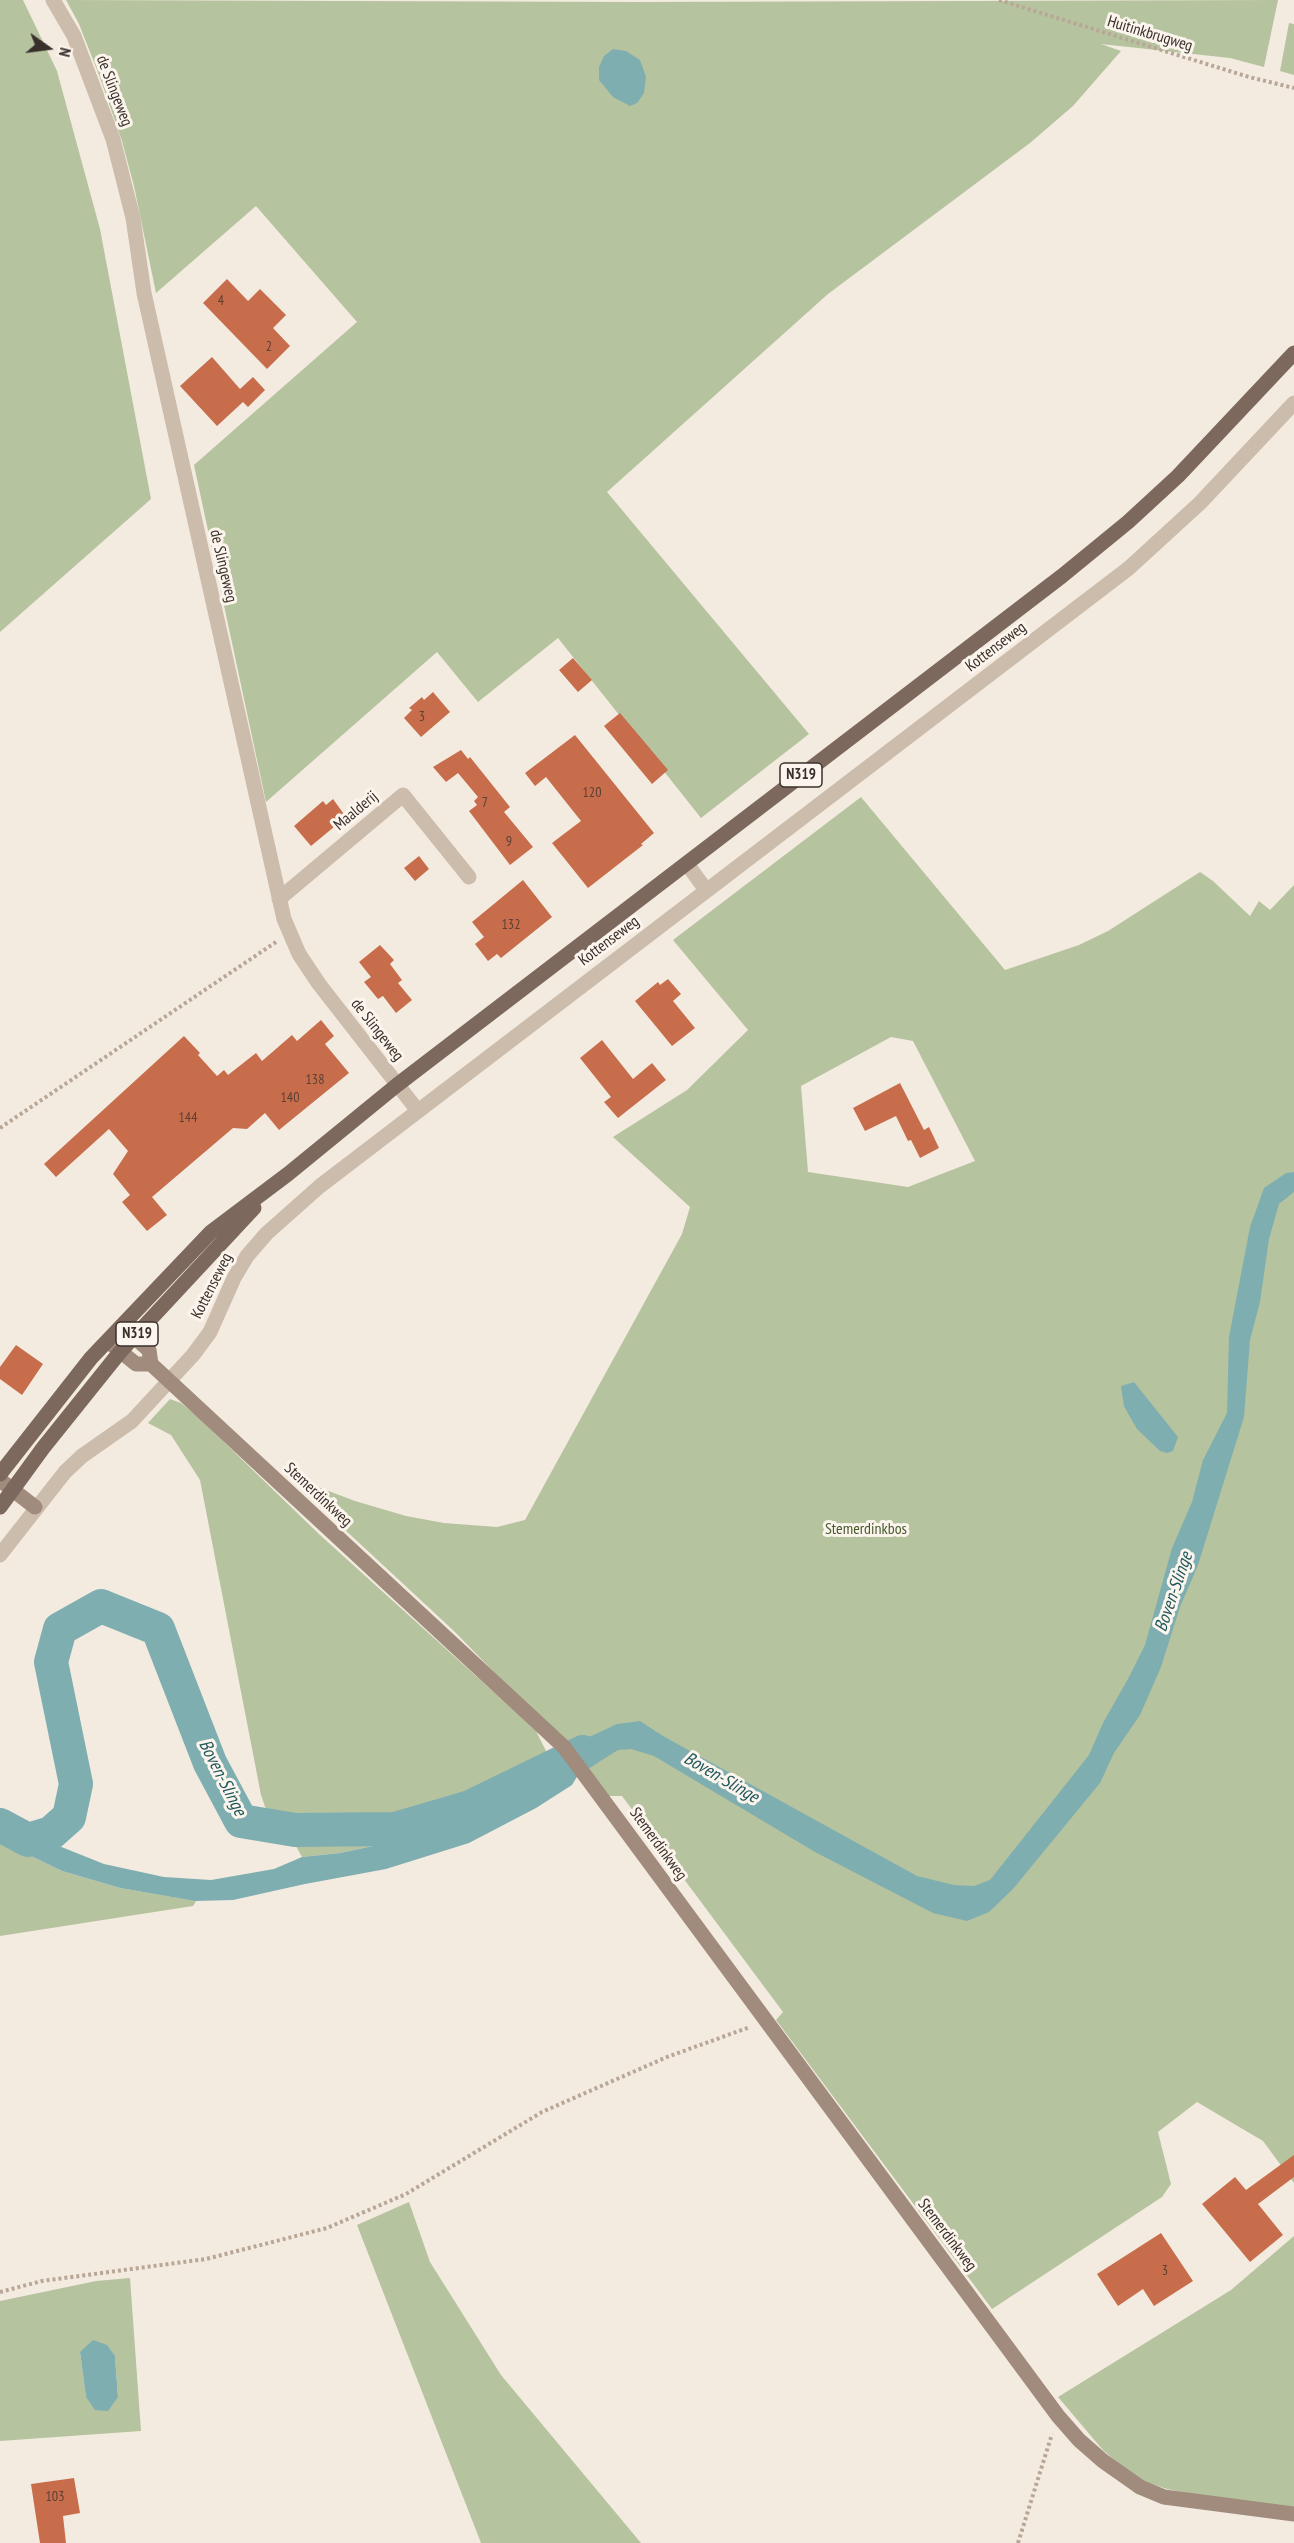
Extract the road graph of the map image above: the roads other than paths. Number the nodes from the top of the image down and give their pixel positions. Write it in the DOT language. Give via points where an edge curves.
graph roads {
  1 [pos="53,0"];
  2 [pos="1294,353"];
  3 [pos="1294,403"];
  4 [pos="687,864"];
  5 [pos="469,877"];
  6 [pos="706,890"];
  7 [pos="279,899"];
  8 [pos="397,1085"];
  9 [pos="418,1111"];
  10 [pos="288,1173"];
  11 [pos="122,1325"];
  12 [pos="134,1337"];
  13 [pos="107,1341"];
  14 [pos="120,1352"];
  15 [pos="151,1365"];
  16 [pos="169,1382"];
  17 [pos="0,1474"];
  18 [pos="6,1485"];
  19 [pos="0,1507"];
  20 [pos="35,1507"];
  21 [pos="0,1555"];
  22 [pos="1294,2514"];
  1 -- 7 [label="street, de Slingeweg" via="74,36 112,139 133,218 144,293"];
  2 -- 4 [label="main road, Kottenseweg / N319" via="1178,476 1128,522"];
  3 -- 6 [label="street, Kottenseweg" via="1200,503 1129,568"];
  4 -- 6 [label="street"];
  4 -- 8 [label="main road, Kottenseweg / N319"];
  5 -- 7 [label="street, Maalderij" via="403,795"];
  6 -- 9 [label="street, Kottenseweg"];
  7 -- 8 [label="street, de Slingeweg" via="298,954"];
  8 -- 9 [label="street, de Slingeweg"];
  8 -- 10 [label="main road, Kottenseweg / N319"];
  9 -- 16 [label="street, Kottenseweg" via="320,1186 267,1233 234,1278 210,1332"];
  10 -- 11 [label="main road, Kottenseweg / N319" via="211,1232"];
  10 -- 12 [label="main road, Kottenseweg / N319"];
  11 -- 12 [label="street, Stemerdinkweg"];
  11 -- 13 [label="main road, Kottenseweg / N319"];
  12 -- 14 [label="main road, Kottenseweg / N319"];
  12 -- 15 [label="street, Stemerdinkweg" via="149,1350"];
  13 -- 14 [label="street, Stemerdinkweg"];
  13 -- 17 [label="main road, Kottenseweg / N319"];
  14 -- 15 [label="street, Stemerdinkweg" via="136,1364"];
  14 -- 18 [label="main road, Kottenseweg / N319"];
  15 -- 16 [label="street, Stemerdinkweg"];
  16 -- 20 [label="street, Kottenseweg" via="132,1421 82,1455"];
  16 -- 22 [label="street, Stemerdinkweg" via="564,1747 1058,2416 1103,2461 1140,2487 1164,2497"];
  18 -- 19 [label="main road, Kottenseweg / N319"];
  18 -- 20 [label="street"];
  20 -- 21 [label="street, Kottenseweg"];
}
